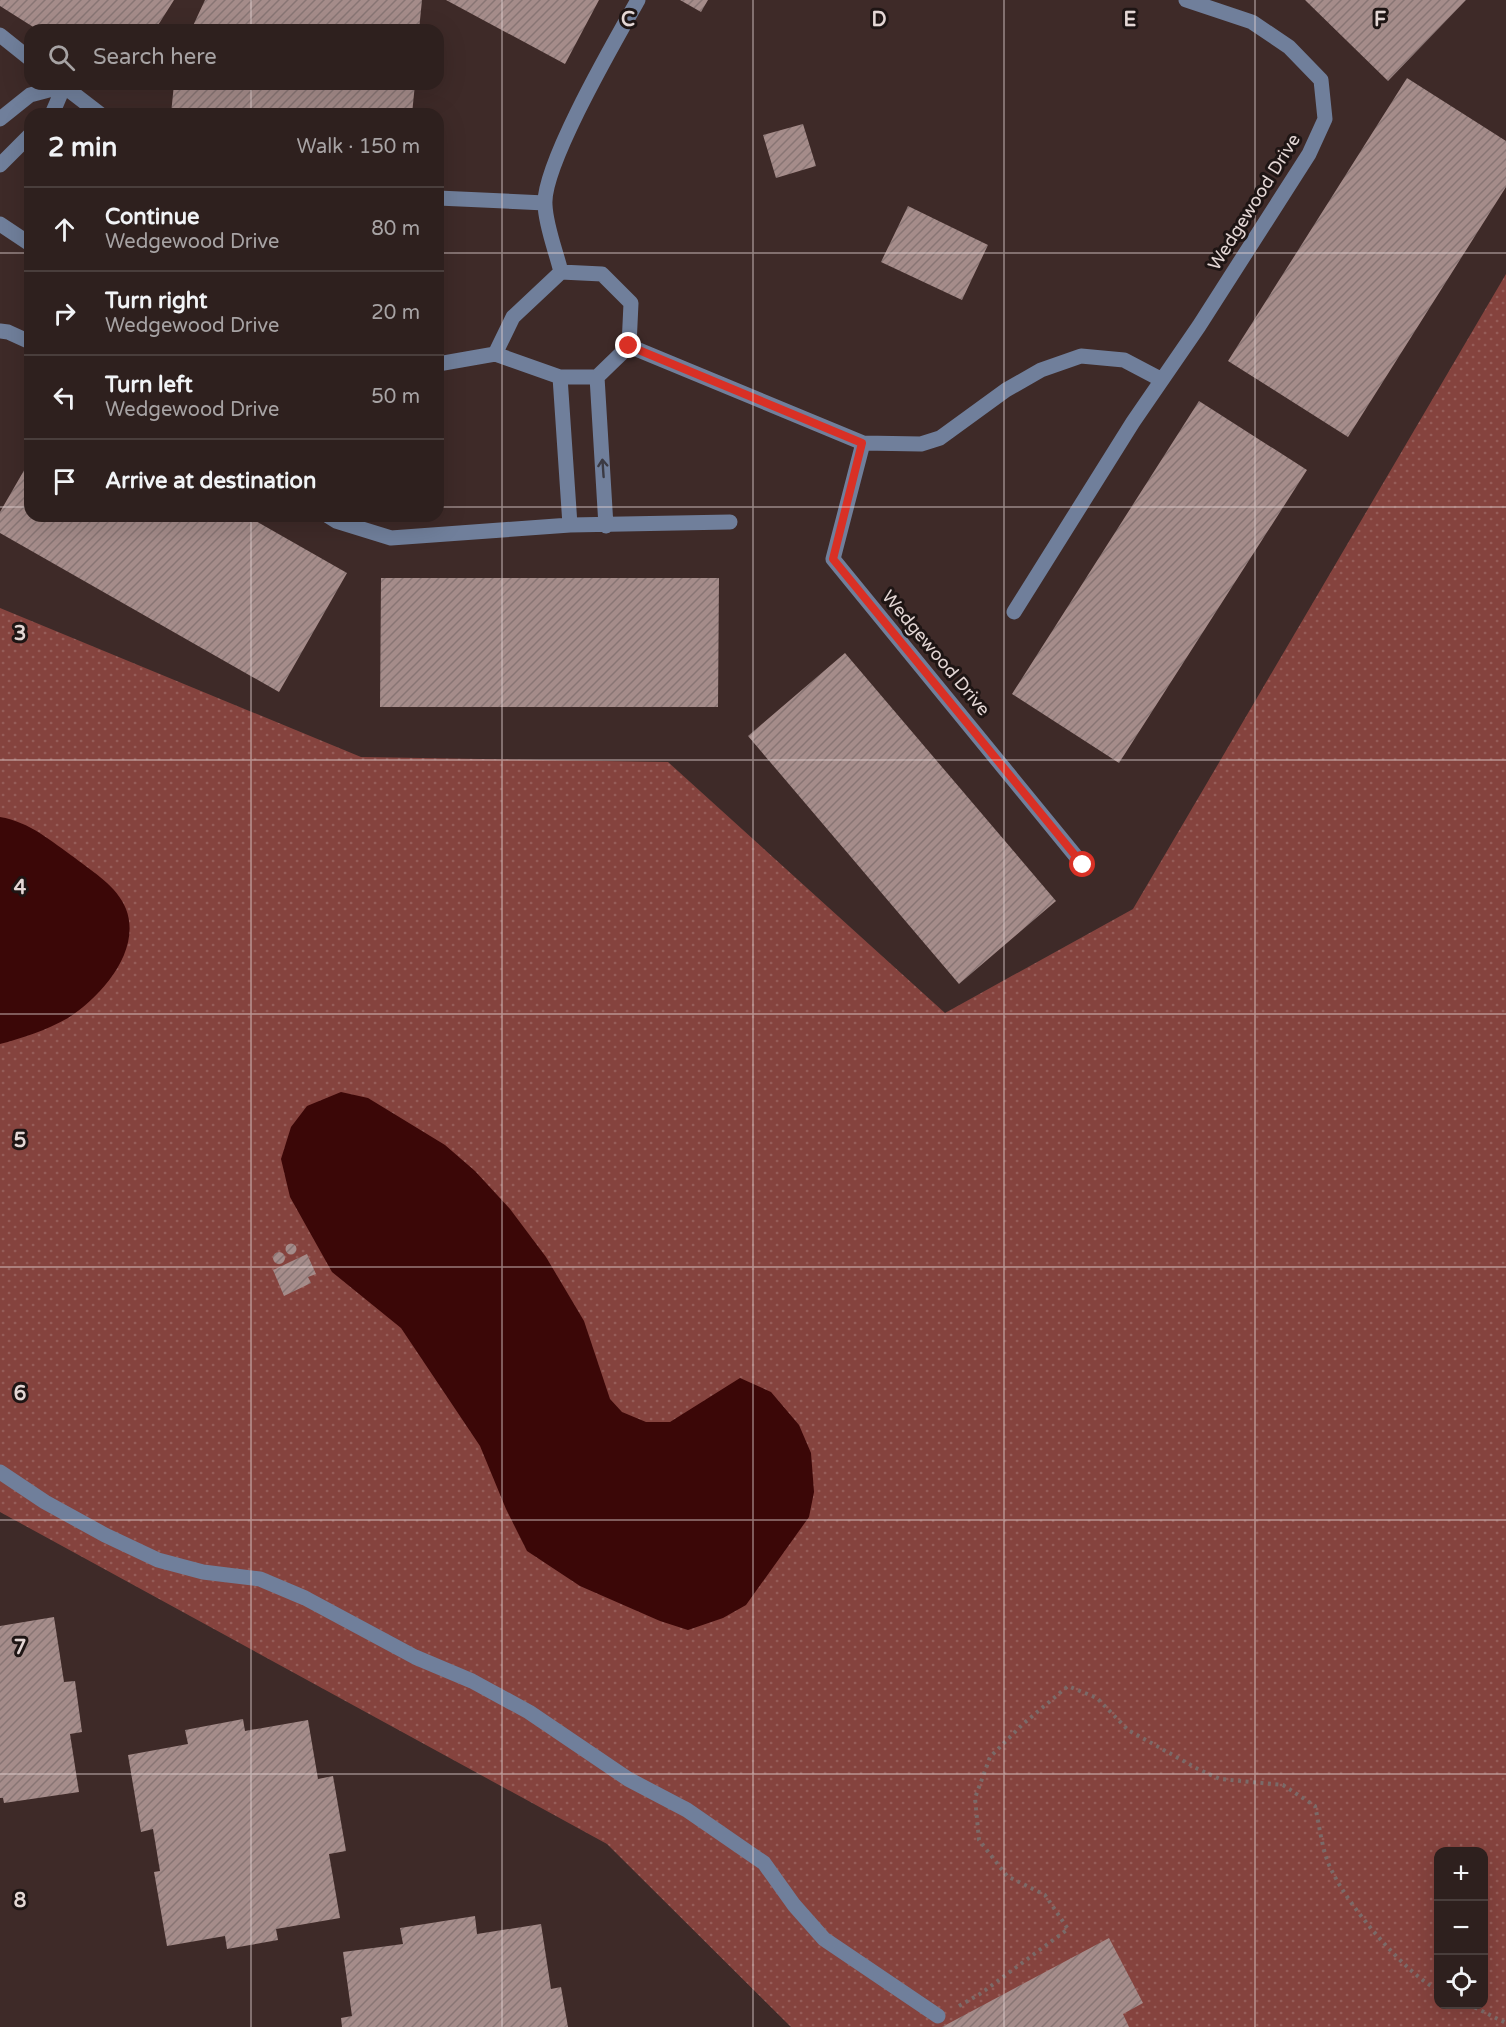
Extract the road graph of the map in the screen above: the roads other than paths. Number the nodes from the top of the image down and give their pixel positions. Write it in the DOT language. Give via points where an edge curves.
graph roads {
  1 [pos="638,0"];
  2 [pos="1186,0"];
  3 [pos="0,35"];
  4 [pos="24,54"];
  5 [pos="46,90"];
  6 [pos="60,90"];
  7 [pos="69,90"];
  8 [pos="54,108"];
  9 [pos="92,108"];
  10 [pos="0,119"];
  11 [pos="24,141"];
  12 [pos="0,165"];
  13 [pos="444,198"];
  14 [pos="544,203"];
  15 [pos="0,224"];
  16 [pos="24,240"];
  17 [pos="561,272"];
  18 [pos="0,332"];
  19 [pos="24,339"];
  20 [pos="629,346"];
  21 [pos="495,354"];
  22 [pos="444,363"];
  23 [pos="597,377"];
  24 [pos="560,378"];
  25 [pos="1162,380"];
  26 [pos="862,443"];
  27 [pos="339,522"];
  28 [pos="730,522"];
  29 [pos="570,525"];
  30 [pos="606,526"];
  31 [pos="1014,612"];
  32 [pos="1083,865"];
  33 [pos="0,1472"];
  34 [pos="938,2016"];
  1 -- 14 [label="street" via="580,108 554,165"];
  2 -- 25 [label="street, Wedgewood Drive" via="1252,22 1289,47 1321,80 1325,119 1309,154"];
  3 -- 4 [label="street"];
  5 -- 10 [label="street" via="30,95"];
  6 -- 8 [label="street"];
  7 -- 9 [label="street"];
  11 -- 12 [label="street"];
  13 -- 14 [label="street"];
  14 -- 17 [label="street"];
  15 -- 16 [label="street"];
  17 -- 20 [label="street" via="602,274 631,303"];
  17 -- 21 [label="street" via="513,317"];
  18 -- 19 [label="street"];
  20 -- 23 [label="street"];
  20 -- 26 [label="street"];
  21 -- 22 [label="street"];
  21 -- 24 [label="street"];
  23 -- 24 [label="street"];
  30 -- 23 [label="street, one-way"];
  24 -- 29 [label="street"];
  25 -- 26 [label="street" via="1124,360 1081,356 1041,370 1006,390 940,438 921,444"];
  25 -- 31 [label="street, Wedgewood Drive"];
  26 -- 32 [label="street, Wedgewood Drive" via="833,559"];
  27 -- 29 [label="street" via="391,538"];
  28 -- 30 [label="street"];
  29 -- 30 [label="street"];
  33 -- 34 [label="street" via="95,1530 158,1560 203,1572 260,1579 529,1712 764,1863 824,1939"];
}
